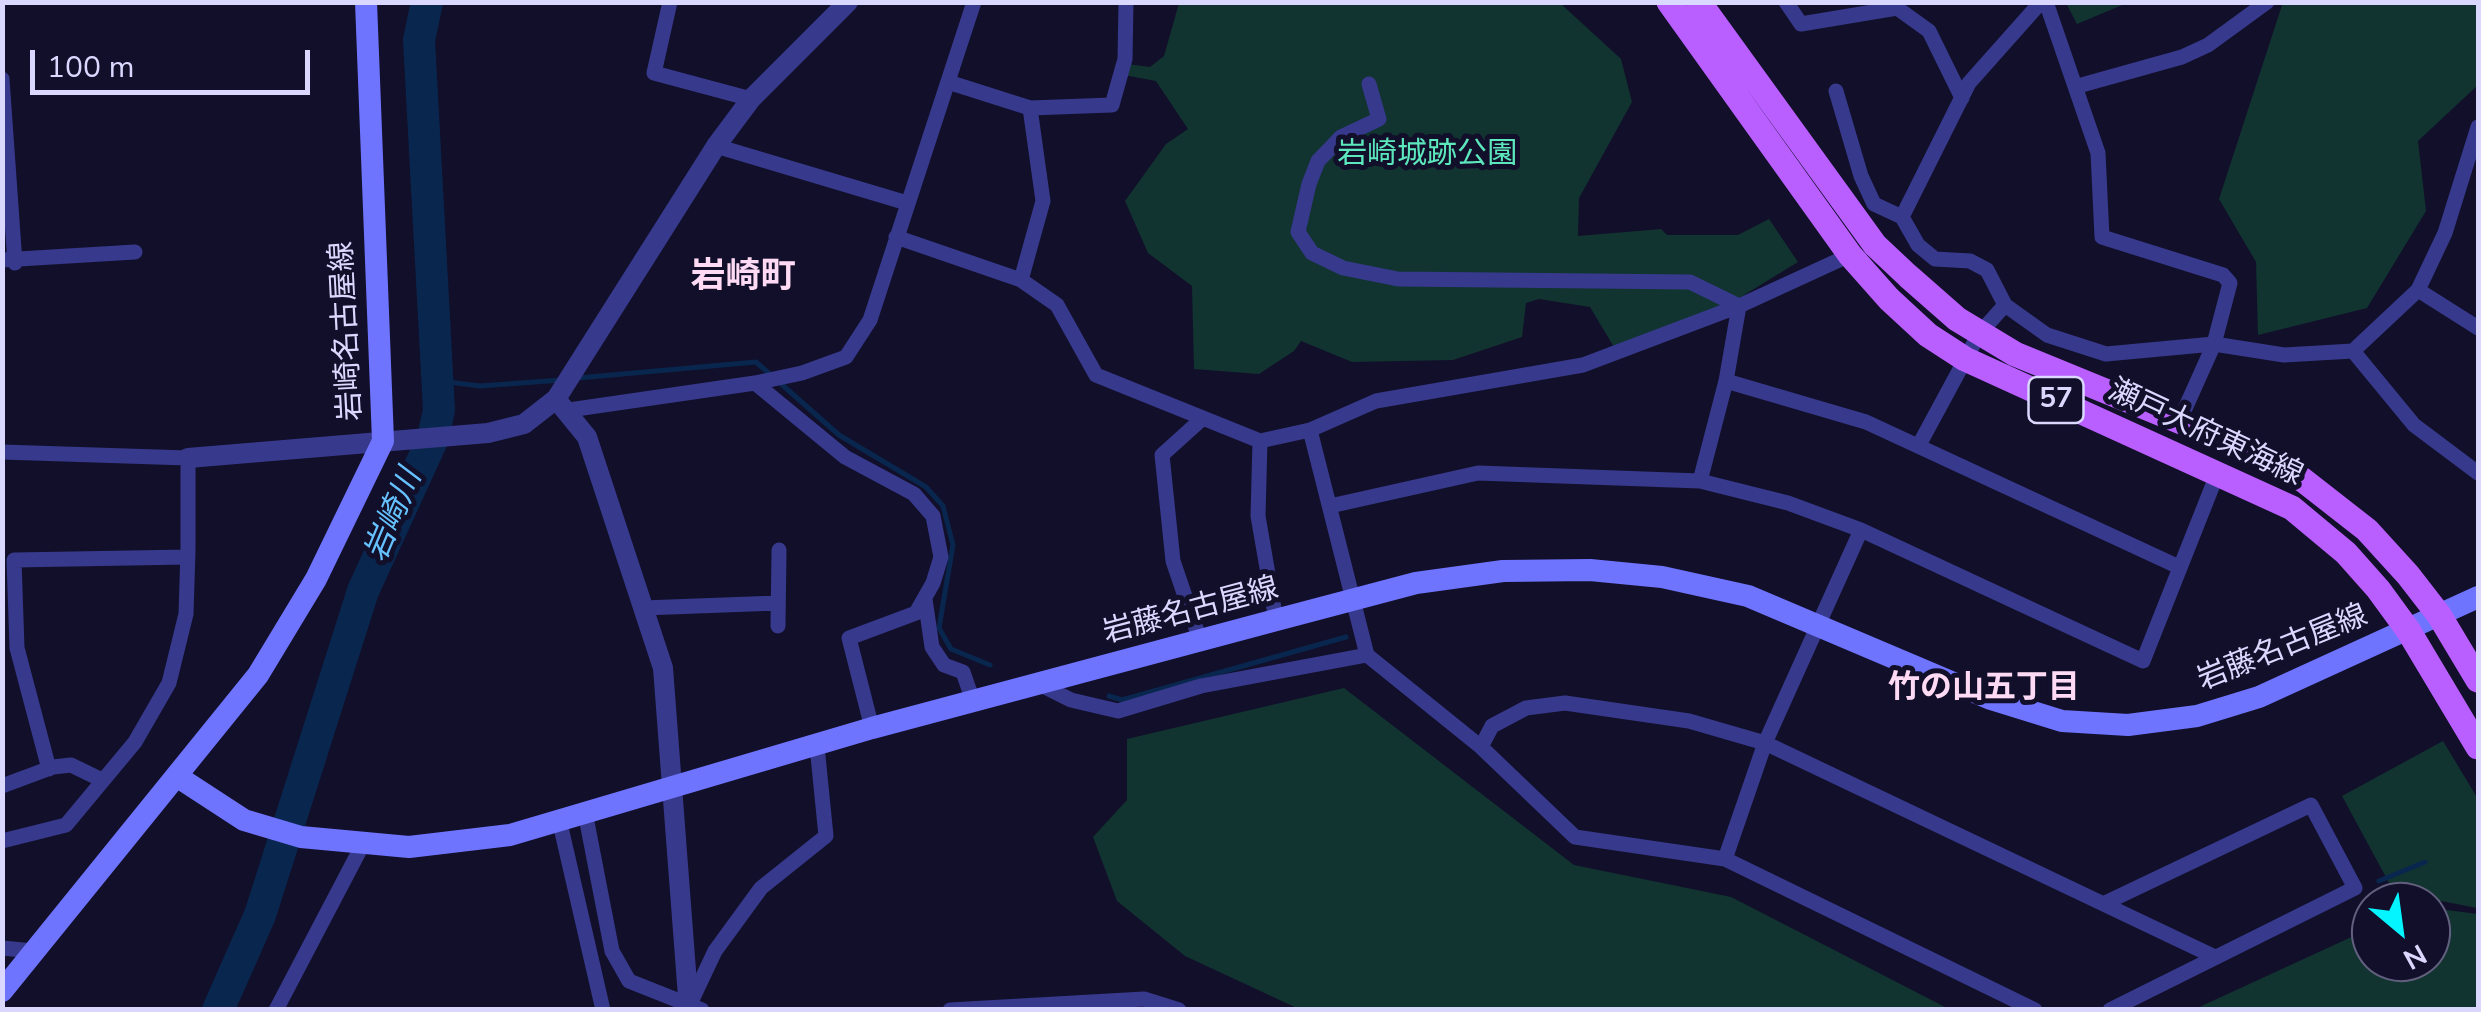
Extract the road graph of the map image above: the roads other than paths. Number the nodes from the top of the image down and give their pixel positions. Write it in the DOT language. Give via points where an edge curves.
graph roads {
  1 [pos="366,2"];
  2 [pos="670,2"];
  3 [pos="848,2"];
  4 [pos="974,2"];
  5 [pos="1126,2"];
  6 [pos="1669,2"];
  7 [pos="1698,2"];
  8 [pos="1786,2"];
  9 [pos="2044,2"];
  10 [pos="2267,2"];
  11 [pos="1859,8"];
  12 [pos="2,80"];
  13 [pos="948,82"];
  14 [pos="1368,84"];
  15 [pos="2078,86"];
  16 [pos="1836,91"];
  17 [pos="1962,98"];
  18 [pos="752,99"];
  19 [pos="1030,108"];
  20 [pos="2478,127"];
  21 [pos="716,146"];
  22 [pos="2472,175"];
  23 [pos="907,203"];
  24 [pos="1902,217"];
  25 [pos="896,236"];
  26 [pos="135,252"];
  27 [pos="1850,254"];
  28 [pos="9,262"];
  29 [pos="1022,280"];
  30 [pos="2418,290"];
  31 [pos="2005,305"];
  32 [pos="1739,306"];
  33 [pos="2478,328"];
  34 [pos="1978,334"];
  35 [pos="2214,344"];
  36 [pos="2353,351"];
  37 [pos="1965,359"];
  38 [pos="1726,380"];
  39 [pos="761,381"];
  40 [pos="564,393"];
  41 [pos="1202,418"];
  42 [pos="2180,420"];
  43 [pos="1310,430"];
  44 [pos="392,441"];
  45 [pos="1260,441"];
  46 [pos="1919,445"];
  47 [pos="2,452"];
  48 [pos="188,458"];
  49 [pos="2218,472"];
  50 [pos="2478,472"];
  51 [pos="1700,481"];
  52 [pos="1330,506"];
  53 [pos="1861,530"];
  54 [pos="779,550"];
  55 [pos="188,557"];
  56 [pos="2179,567"];
  57 [pos="2478,597"];
  58 [pos="925,598"];
  59 [pos="1356,599"];
  60 [pos="778,603"];
  61 [pos="643,608"];
  62 [pos="2440,615"];
  63 [pos="1276,620"];
  64 [pos="1818,623"];
  65 [pos="778,626"];
  66 [pos="2408,630"];
  67 [pos="1200,640"];
  68 [pos="1367,655"];
  69 [pos="2478,680"];
  70 [pos="1039,684"];
  71 [pos="973,701"];
  72 [pos="872,728"];
  73 [pos="1765,743"];
  74 [pos="817,746"];
  75 [pos="1481,747"];
  76 [pos="2478,747"];
  77 [pos="49,769"];
  78 [pos="178,777"];
  79 [pos="102,780"];
  80 [pos="2,786"];
  81 [pos="673,787"];
  82 [pos="585,812"];
  83 [pos="559,818"];
  84 [pos="2,841"];
  85 [pos="354,843"];
  86 [pos="1725,859"];
  87 [pos="2105,903"];
  88 [pos="2,948"];
  89 [pos="33,951"];
  90 [pos="2216,957"];
  91 [pos="2,991"];
  92 [pos="693,1009"];
  93 [pos="276,1010"];
  94 [pos="603,1010"];
  95 [pos="950,1010"];
  96 [pos="1180,1010"];
  97 [pos="2035,1010"];
  98 [pos="2110,1010"];
  1 -- 44 [label="main road, 岩崎名古屋線"];
  2 -- 18 [label="street" via="654,72"];
  3 -- 18 [label="street"];
  4 -- 13 [label="street"];
  5 -- 19 [label="street" via="1125,59 1112,105"];
  6 -- 27 [label="main road, 瀬戸大府東海線 / 57"];
  7 -- 34 [label="main road, 瀬戸大府東海線 / 57" via="1876,245"];
  8 -- 11 [label="street" via="1801,24"];
  9 -- 15 [label="street"];
  9 -- 17 [label="street" via="1989,56"];
  10 -- 15 [label="street" via="2208,46"];
  11 -- 17 [label="street" via="1897,8 1929,30"];
  12 -- 28 [label="street"];
  13 -- 19 [label="street"];
  13 -- 23 [label="street"];
  14 -- 32 [label="street" via="1379,119 1342,137 1318,161 1310,184 1298,232 1312,254 1398,279 1690,282"];
  15 -- 35 [label="street" via="2098,153 2102,237 2224,275 2230,282"];
  16 -- 24 [label="street" via="1874,204"];
  17 -- 24 [label="street"];
  18 -- 21 [label="street"];
  19 -- 29 [label="street" via="1043,201"];
  20 -- 22 [label="street"];
  21 -- 23 [label="street"];
  21 -- 40 [label="street"];
  22 -- 30 [label="street"];
  23 -- 25 [label="street"];
  24 -- 31 [label="street" via="1935,259 1987,270"];
  25 -- 29 [label="street"];
  25 -- 39 [label="street" via="870,320 846,357"];
  26 -- 28 [label="street"];
  27 -- 32 [label="street"];
  27 -- 37 [label="main road, 瀬戸大府東海線 / 57" via="1928,334"];
  29 -- 41 [label="street" via="1057,305 1096,376"];
  30 -- 33 [label="street"];
  30 -- 36 [label="street"];
  31 -- 34 [label="street"];
  31 -- 35 [label="street" via="2047,335 2106,354"];
  32 -- 38 [label="street"];
  32 -- 43 [label="street" via="1583,365 1376,401"];
  34 -- 37 [label="street"];
  34 -- 42 [label="main road, 瀬戸大府東海線 / 57"];
  35 -- 36 [label="street" via="2284,355"];
  35 -- 42 [label="street"];
  36 -- 50 [label="street" via="2414,425"];
  37 -- 46 [label="street"];
  37 -- 49 [label="main road, 瀬戸大府東海線 / 57"];
  38 -- 46 [label="street"];
  38 -- 51 [label="street"];
  39 -- 40 [label="street"];
  39 -- 58 [label="street" via="845,457 914,494 932,516 941,557"];
  40 -- 44 [label="street" via="524,424"];
  40 -- 61 [label="street" via="587,438"];
  41 -- 45 [label="street"];
  41 -- 67 [label="street" via="1162,455 1173,561"];
  42 -- 62 [label="main road, 瀬戸大府東海線 / 57" via="2304,480 2367,530"];
  43 -- 45 [label="street"];
  43 -- 52 [label="street"];
  44 -- 48 [label="street"];
  44 -- 78 [label="main road, 岩崎名古屋線" via="258,675"];
  45 -- 63 [label="street" via="1258,516"];
  46 -- 56 [label="street"];
  47 -- 48 [label="street"];
  48 -- 55 [label="street"];
  49 -- 56 [label="street"];
  49 -- 66 [label="main road, 瀬戸大府東海線 / 57" via="2292,508 2346,553"];
  51 -- 52 [label="street" via="1478,473"];
  51 -- 53 [label="street"];
  52 -- 59 [label="street"];
  53 -- 56 [label="street" via="2142,661"];
  53 -- 64 [label="street"];
  54 -- 60 [label="street"];
  55 -- 77 [label="street" via="14,560 17,648"];
  55 -- 79 [label="street" via="186,614 170,682 135,742"];
  57 -- 62 [label="main road, 岩藤名古屋線"];
  58 -- 71 [label="street" via="932,647 944,665 963,672"];
  58 -- 72 [label="street" via="916,613 848,638"];
  59 -- 63 [label="main road, 岩藤名古屋線"];
  59 -- 64 [label="main road, 岩藤名古屋線" via="1503,571 1590,570 1748,596"];
  59 -- 68 [label="street"];
  60 -- 61 [label="street"];
  60 -- 65 [label="street"];
  61 -- 81 [label="street" via="663,668"];
  62 -- 66 [label="main road, 岩藤名古屋線"];
  62 -- 69 [label="main road, 瀬戸大府東海線 / 57"];
  63 -- 67 [label="main road, 岩藤名古屋線"];
  64 -- 66 [label="main road, 岩藤名古屋線" via="1992,699 2062,720 2128,725 2197,716 2259,697"];
  64 -- 73 [label="street"];
  66 -- 76 [label="main road, 瀬戸大府東海線 / 57"];
  67 -- 70 [label="main road, 岩藤名古屋線"];
  68 -- 70 [label="street" via="1201,686 1118,711"];
  68 -- 75 [label="street"];
  70 -- 71 [label="main road, 岩藤名古屋線"];
  71 -- 72 [label="main road, 岩藤名古屋線"];
  72 -- 74 [label="main road, 岩藤名古屋線"];
  73 -- 75 [label="street" via="1689,721 1564,703 1526,708 1492,726"];
  73 -- 86 [label="street"];
  73 -- 87 [label="street"];
  74 -- 81 [label="main road, 岩藤名古屋線"];
  74 -- 92 [label="street" via="826,836 761,888 715,951"];
  75 -- 86 [label="street" via="1575,838"];
  77 -- 79 [label="street" via="71,765"];
  77 -- 80 [label="street"];
  78 -- 85 [label="main road, 岩藤名古屋線" via="244,820"];
  78 -- 89 [label="main road"];
  79 -- 84 [label="street" via="66,825"];
  81 -- 82 [label="main road, 岩藤名古屋線"];
  81 -- 92 [label="street"];
  82 -- 83 [label="main road, 岩藤名古屋線"];
  82 -- 92 [label="street" via="612,950 629,981"];
  83 -- 85 [label="main road, 岩藤名古屋線" via="510,835 409,847"];
  83 -- 94 [label="street"];
  85 -- 93 [label="street"];
  86 -- 97 [label="street"];
  87 -- 90 [label="street"];
  87 -- 90 [label="street" via="2311,805 2355,888"];
  88 -- 89 [label="street"];
  89 -- 91 [label="main road"];
  90 -- 98 [label="street"];
  95 -- 96 [label="street" via="1144,999"];
}
